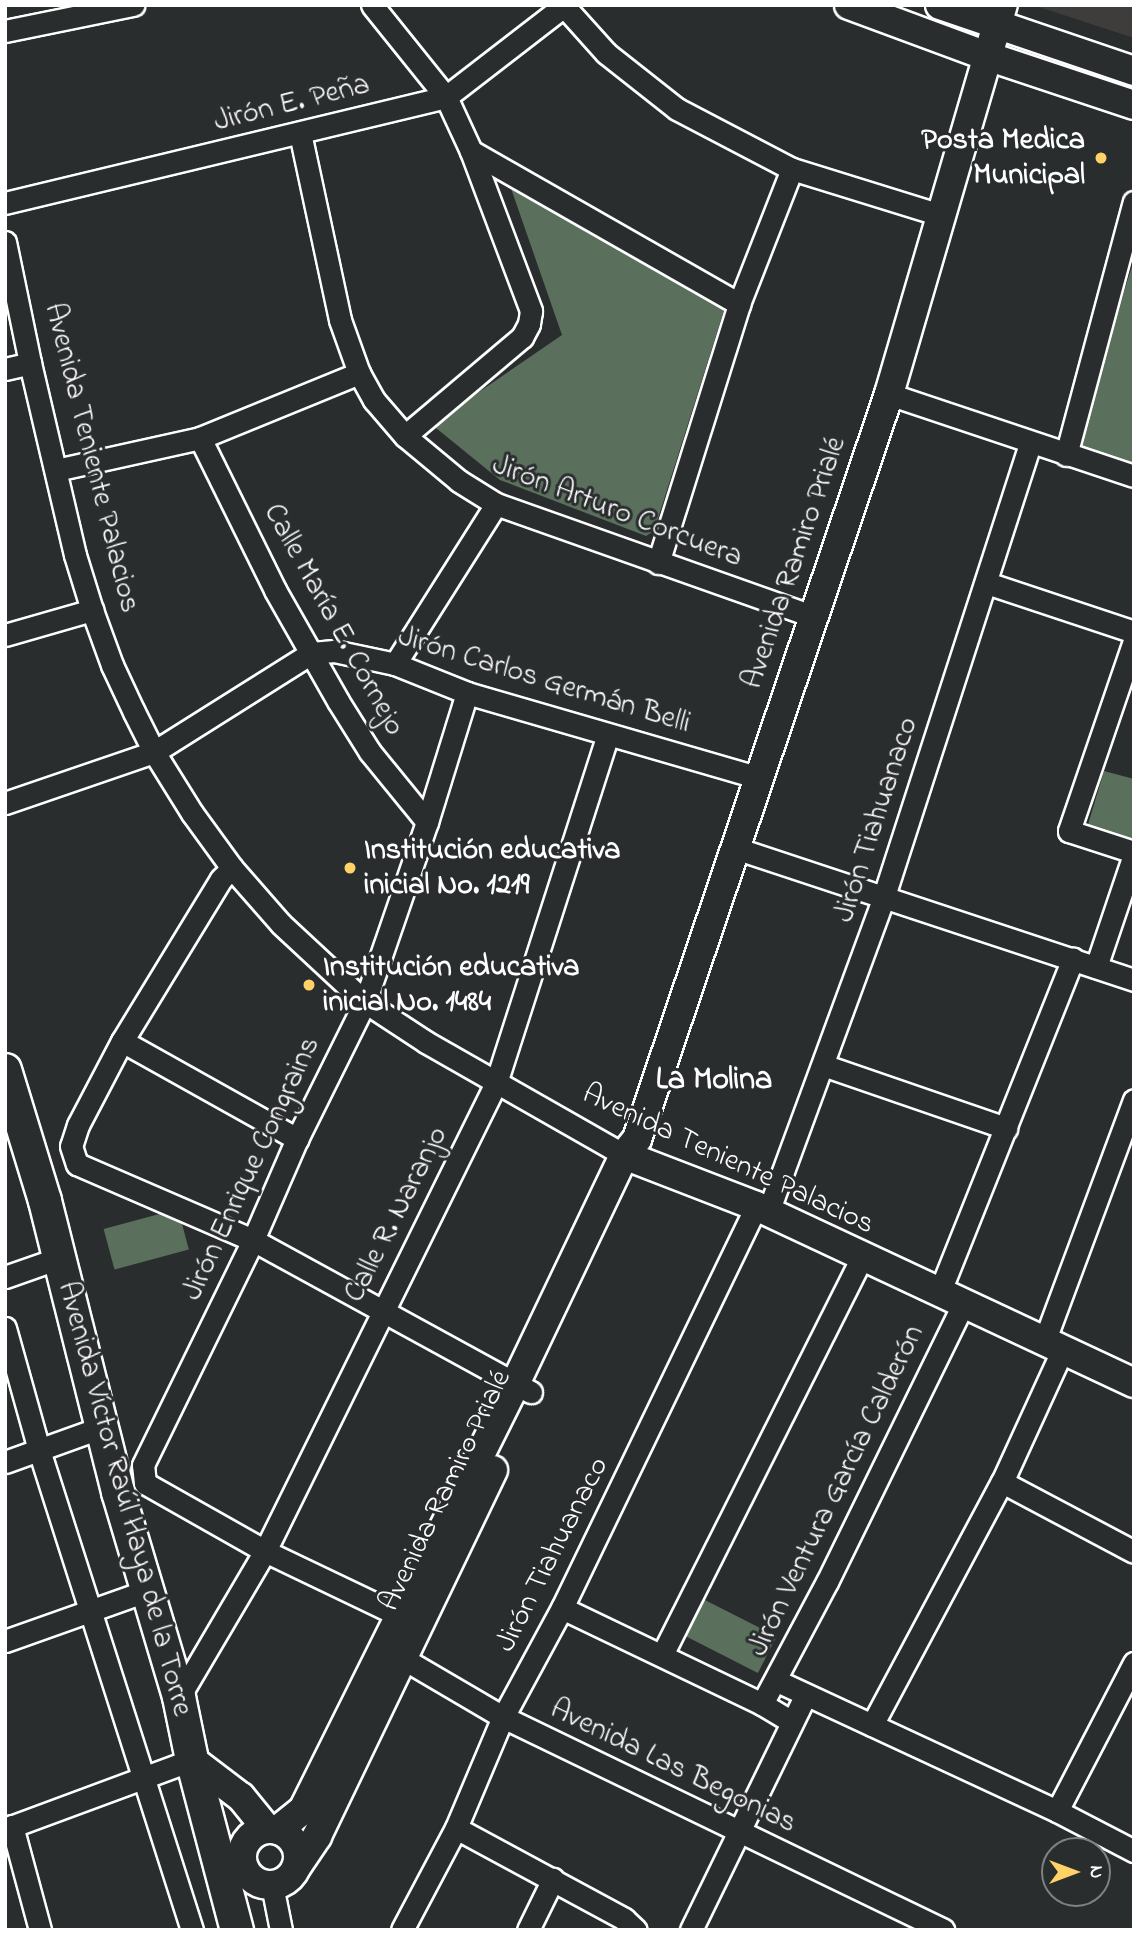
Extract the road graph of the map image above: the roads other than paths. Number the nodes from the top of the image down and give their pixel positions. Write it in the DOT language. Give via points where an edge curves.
graph roads {
  1 [pos="373,5"];
  2 [pos="849,5"];
  3 [pos="940,5"];
  4 [pos="564,6"];
  5 [pos="122,7"];
  6 [pos="1000,15"];
  7 [pos="5,31"];
  8 [pos="986,56"];
  9 [pos="1134,71"];
  10 [pos="446,97"];
  11 [pos="1134,105"];
  12 [pos="300,133"];
  13 [pos="471,151"];
  14 [pos="792,169"];
  15 [pos="1134,202"];
  16 [pos="5,204"];
  17 [pos="941,215"];
  18 [pos="5,242"];
  19 [pos="739,304"];
  20 [pos="30,363"];
  21 [pos="5,369"];
  22 [pos="359,373"];
  23 [pos="889,394"];
  24 [pos="405,436"];
  25 [pos="200,439"];
  26 [pos="1030,443"];
  27 [pos="1066,455"];
  28 [pos="56,470"];
  29 [pos="1134,476"];
  30 [pos="496,504"];
  31 [pos="658,563"];
  32 [pos="986,583"];
  33 [pos="92,610"];
  34 [pos="812,617"];
  35 [pos="1134,632"];
  36 [pos="5,635"];
  37 [pos="1134,641"];
  38 [pos="311,653"];
  39 [pos="395,664"];
  40 [pos="467,693"];
  41 [pos="608,734"];
  42 [pos="154,752"];
  43 [pos="757,777"];
  44 [pos="5,803"];
  45 [pos="427,822"];
  46 [pos="735,848"];
  47 [pos="1134,854"];
  48 [pos="232,868"];
  49 [pos="883,899"];
  50 [pos="1073,959"];
  51 [pos="1096,967"];
  52 [pos="1134,980"];
  53 [pos="365,1002"];
  54 [pos="122,1041"];
  55 [pos="823,1065"];
  56 [pos="6,1078"];
  57 [pos="496,1083"];
  58 [pos="1134,1100"];
  59 [pos="1006,1128"];
  60 [pos="296,1139"];
  61 [pos="633,1152"];
  62 [pos="762,1209"];
  63 [pos="253,1240"];
  64 [pos="59,1258"];
  65 [pos="862,1258"];
  66 [pos="5,1277"];
  67 [pos="951,1297"];
  68 [pos="382,1310"];
  69 [pos="5,1328"];
  70 [pos="1053,1346"];
  71 [pos="1134,1383"];
  72 [pos="523,1388"];
  73 [pos="102,1427"];
  74 [pos="39,1450"];
  75 [pos="5,1462"];
  76 [pos="1002,1482"];
  77 [pos="265,1551"];
  78 [pos="1134,1552"];
  79 [pos="146,1591"];
  80 [pos="562,1608"];
  81 [pos="90,1611"];
  82 [pos="408,1619"];
  83 [pos="5,1641"];
  84 [pos="393,1652"];
  85 [pos="662,1655"];
  86 [pos="1134,1663"];
  87 [pos="776,1681"];
  88 [pos="179,1696"];
  89 [pos="805,1696"];
  90 [pos="762,1704"];
  91 [pos="503,1717"];
  92 [pos="792,1721"];
  93 [pos="872,1726"];
  94 [pos="192,1760"];
  95 [pos="145,1777"];
  96 [pos="1057,1811"];
  97 [pos="8,1828"];
  98 [pos="456,1828"];
  99 [pos="264,1833"];
  100 [pos="739,1834"];
  101 [pos="216,1847"];
  102 [pos="1134,1851"];
  103 [pos="296,1866"];
  104 [pos="553,1879"];
  105 [pos="267,1885"];
  106 [pos="228,1893"];
  107 [pos="40,1930"];
  108 [pos="192,1930"];
  109 [pos="237,1930"];
  110 [pos="281,1930"];
  111 [pos="402,1930"];
  112 [pos="528,1930"];
  113 [pos="636,1930"];
  114 [pos="691,1930"];
  115 [pos="943,1930"];
  1 -- 10 [label="street"];
  2 -- 8 [label="street"];
  3 -- 6 [label="street"];
  4 -- 10 [label="street, Jirón E. Peña"];
  4 -- 14 [label="street" via="606,53 677,109"];
  5 -- 7 [label="street"];
  6 -- 8 [label="street, Avenida Ramiro Prialé"];
  6 -- 9 [label="street"];
  8 -- 11 [label="street"];
  8 -- 17 [label="street, Avenida Ramiro Prialé"];
  10 -- 12 [label="street, Jirón E. Peña"];
  10 -- 13 [label="street"];
  12 -- 16 [label="street, Jirón E. Peña"];
  12 -- 22 [label="street, Jirón Arturo Corcuera" via="340,320"];
  13 -- 19 [label="street"];
  13 -- 24 [label="street" via="531,311 529,324 522,337"];
  14 -- 17 [label="street"];
  14 -- 19 [label="street"];
  15 -- 27 [label="street"];
  17 -- 23 [label="street, Avenida Ramiro Prialé"];
  18 -- 20 [label="street, Avenida Teniente Palacios"];
  19 -- 31 [label="street"];
  20 -- 21 [label="street"];
  20 -- 28 [label="street, Avenida Teniente Palacios"];
  22 -- 24 [label="street, Jirón Arturo Corcuera" via="374,400"];
  22 -- 25 [label="street"];
  23 -- 26 [label="street"];
  23 -- 34 [label="street, Avenida Ramiro Prialé"];
  24 -- 30 [label="street, Jirón Arturo Corcuera" via="459,481"];
  25 -- 28 [label="street"];
  25 -- 38 [label="street, Calle María E. Cornejo"];
  26 -- 27 [label="street"];
  26 -- 32 [label="street, Jirón Tiahuanaco"];
  27 -- 29 [label="street"];
  28 -- 33 [label="street, Avenida Teniente Palacios"];
  30 -- 31 [label="street, Jirón Arturo Corcuera"];
  30 -- 39 [label="street"];
  31 -- 34 [label="street, Jirón Arturo Corcuera"];
  32 -- 35 [label="street"];
  32 -- 49 [label="street, Jirón Tiahuanaco"];
  33 -- 36 [label="street"];
  33 -- 42 [label="street, Avenida Teniente Palacios" via="112,665"];
  34 -- 43 [label="street, Avenida Ramiro Prialé"];
  37 -- 47 [label="street" via="1069,831"];
  38 -- 39 [label="street, Jirón Carlos Germán Belli" via="334,651"];
  38 -- 42 [label="street"];
  38 -- 45 [label="street, Calle María E. Cornejo" via="370,752"];
  39 -- 40 [label="street, Jirón Carlos Germán Belli"];
  40 -- 41 [label="street, Jirón Carlos Germán Belli"];
  40 -- 45 [label="street, Jirón Enrique Congrains"];
  41 -- 43 [label="street, Jirón Carlos Germán Belli"];
  41 -- 57 [label="street, Calle R. Naranjo"];
  42 -- 44 [label="street"];
  42 -- 48 [label="street, Avenida Teniente Palacios"];
  43 -- 46 [label="street, Avenida Ramiro Prialé"];
  45 -- 53 [label="street, Jirón Enrique Congrains"];
  46 -- 49 [label="street"];
  46 -- 61 [label="street, Avenida Ramiro Prialé"];
  47 -- 51 [label="street"];
  48 -- 53 [label="street, Avenida Teniente Palacios" via="281,924"];
  48 -- 54 [label="street"];
  49 -- 50 [label="street"];
  49 -- 55 [label="street, Jirón Tiahuanaco"];
  50 -- 51 [label="street"];
  50 -- 59 [label="street, Jirón Ventura García Calderón"];
  51 -- 52 [label="street"];
  53 -- 57 [label="street, Avenida Teniente Palacios"];
  53 -- 60 [label="street, Jirón Enrique Congrains"];
  54 -- 60 [label="street"];
  54 -- 63 [label="street" via="78,1125 71,1146 77,1164"];
  55 -- 59 [label="street"];
  55 -- 62 [label="street, Jirón Tiahuanaco"];
  56 -- 64 [label="main road, Avenida Víctor Raúl Haya de la Torre"];
  57 -- 61 [label="street, Avenida Teniente Palacios"];
  57 -- 68 [label="street, Calle R. Naranjo"];
  58 -- 70 [label="street"];
  59 -- 67 [label="street, Jirón Ventura García Calderón"];
  60 -- 63 [label="street, Jirón Enrique Congrains"];
  61 -- 62 [label="street, Avenida Teniente Palacios"];
  61 -- 72 [label="street, Avenida Ramiro Prialé"];
  62 -- 65 [label="street, Avenida Teniente Palacios"];
  62 -- 80 [label="street, Jirón Tiahuanaco"];
  63 -- 68 [label="street"];
  63 -- 77 [label="street, Jirón Enrique Congrains" via="143,1465 145,1483"];
  64 -- 66 [label="street"];
  64 -- 73 [label="main road, Avenida Víctor Raúl Haya de la Torre"];
  65 -- 67 [label="street, Avenida Teniente Palacios"];
  65 -- 85 [label="street"];
  67 -- 70 [label="street, Avenida Teniente Palacios"];
  67 -- 87 [label="street, Jirón Ventura García Calderón"];
  68 -- 72 [label="street"];
  68 -- 77 [label="street, Calle R. Naranjo"];
  69 -- 74 [label="street"];
  70 -- 71 [label="street, Avenida Teniente Palacios"];
  70 -- 76 [label="street"];
  72 -- 82 [label="street, Avenida Ramiro Prialé"];
  73 -- 74 [label="street"];
  73 -- 79 [label="main road, Avenida Víctor Raúl Haya de la Torre"];
  74 -- 75 [label="street"];
  74 -- 81 [label="street"];
  76 -- 78 [label="street"];
  76 -- 93 [label="street"];
  77 -- 82 [label="street"];
  77 -- 88 [label="street, Calle R. Naranjo"];
  79 -- 81 [label="street"];
  79 -- 88 [label="main road, Avenida Víctor Raúl Haya de la Torre"];
  80 -- 85 [label="street"];
  80 -- 91 [label="street, Jirón Tiahuanaco"];
  81 -- 83 [label="street"];
  81 -- 95 [label="street"];
  82 -- 84 [label="street, Avenida Ramiro Prialé"];
  84 -- 91 [label="street, Avenida Las Begonias"];
  84 -- 99 [label="street, Avenida Ramiro Prialé" via="303,1810"];
  84 -- 103 [label="street, Avenida Ramiro Prialé" via="317,1836"];
  85 -- 90 [label="street"];
  86 -- 96 [label="street"];
  87 -- 89 [label="street"];
  87 -- 90 [label="street, Jirón Ventura García Calderón"];
  88 -- 94 [label="main road, Avenida Víctor Raúl Haya de la Torre"];
  89 -- 92 [label="street"];
  89 -- 93 [label="street"];
  90 -- 92 [label="street"];
  91 -- 98 [label="street, Jirón Tiahuanaco"];
  91 -- 100 [label="street, Avenida Las Begonias"];
  92 -- 100 [label="street"];
  93 -- 96 [label="street"];
  94 -- 95 [label="street"];
  94 -- 99 [label="street" via="241,1797"];
  94 -- 101 [label="main road, Avenida Víctor Raúl Haya de la Torre"];
  95 -- 97 [label="street"];
  95 -- 108 [label="street"];
  96 -- 102 [label="street"];
  97 -- 107 [label="street"];
  98 -- 104 [label="street"];
  98 -- 111 [label="street, Jirón Tiahuanaco"];
  99 -- 101 [label="street, Avenida Ramiro Prialé"];
  99 -- 103 [label="street" via="294,1844"];
  99 -- 105 [label="street" via="243,1849 245,1871"];
  100 -- 114 [label="street"];
  100 -- 115 [label="street, Avenida Las Begonias"];
  101 -- 106 [label="main road, Avenida Víctor Raúl Haya de la Torre"];
  103 -- 105 [label="street" via="283,1882"];
  104 -- 112 [label="street"];
  104 -- 113 [label="street"];
  105 -- 106 [label="street"];
  105 -- 110 [label="street"];
  106 -- 109 [label="main road, Avenida Víctor Raúl Haya de la Torre"];
}
